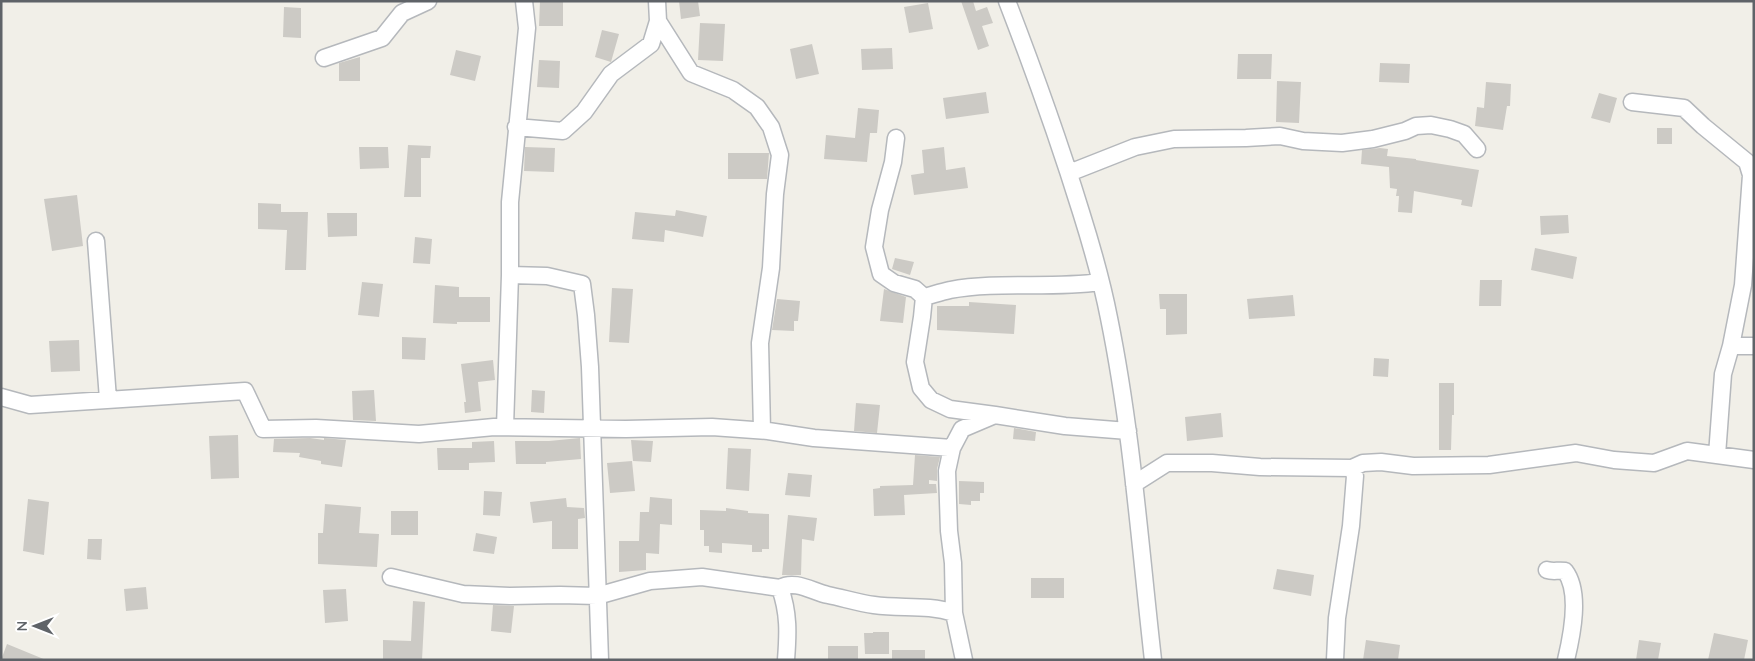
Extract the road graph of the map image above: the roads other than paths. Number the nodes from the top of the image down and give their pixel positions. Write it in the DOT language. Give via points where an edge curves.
graph roads {
  1 [pos="428,1"];
  2 [pos="524,1"];
  3 [pos="657,1"];
  4 [pos="1007,1"];
  5 [pos="658,21"];
  6 [pos="324,58"];
  7 [pos="1632,102"];
  8 [pos="516,127"];
  9 [pos="896,138"];
  10 [pos="1476,149"];
  11 [pos="1069,173"];
  12 [pos="96,241"];
  13 [pos="510,275"];
  14 [pos="1100,282"];
  15 [pos="924,297"];
  16 [pos="1731,346"];
  17 [pos="1754,346"];
  18 [pos="1,397"];
  19 [pos="108,399"];
  20 [pos="995,415"];
  21 [pos="505,427"];
  22 [pos="591,428"];
  23 [pos="762,430"];
  24 [pos="1128,431"];
  25 [pos="952,448"];
  26 [pos="1716,455"];
  27 [pos="1754,460"];
  28 [pos="1352,468"];
  29 [pos="1134,484"];
  30 [pos="1547,570"];
  31 [pos="391,577"];
  32 [pos="780,588"];
  33 [pos="597,596"];
  34 [pos="954,613"];
  35 [pos="600,660"];
  36 [pos="786,660"];
  37 [pos="964,660"];
  38 [pos="1152,660"];
  39 [pos="1335,660"];
  40 [pos="1566,660"];
  1 -- 6 [label="street" via="402,13 382,38"];
  2 -- 8 [label="street" via="527,28"];
  3 -- 5 [label="street"];
  4 -- 11 [label="street"];
  5 -- 8 [label="street" via="651,44 611,74 584,112 563,131"];
  5 -- 23 [label="street" via="692,72 733,90 757,107 771,127 780,154 771,268 760,343"];
  7 -- 16 [label="street" via="1684,108 1746,162 1751,175 1746,258"];
  8 -- 13 [label="street" via="510,202"];
  9 -- 15 [label="street" via="874,247 881,274 894,283 915,289"];
  10 -- 11 [label="street" via="1464,134 1431,125 1342,143 1280,136 1174,139 1135,147"];
  11 -- 14 [label="street"];
  12 -- 19 [label="street"];
  13 -- 21 [label="street"];
  13 -- 22 [label="street" via="547,276 582,284"];
  14 -- 15 [label="street" via="985,287 950,290"];
  14 -- 24 [label="street" via="1111,326"];
  15 -- 20 [label="street" via="915,362 921,388 931,400 950,409"];
  16 -- 17 [label="street"];
  16 -- 26 [label="street" via="1723,374"];
  18 -- 19 [label="street" via="30,405"];
  19 -- 21 [label="street" via="245,391 263,429 316,428 420,434"];
  20 -- 24 [label="street" via="1065,426"];
  20 -- 25 [label="street" via="962,429"];
  21 -- 22 [label="street"];
  22 -- 23 [label="street"];
  22 -- 33 [label="street"];
  23 -- 25 [label="street" via="814,438"];
  24 -- 29 [label="street"];
  25 -- 34 [label="street" via="947,472"];
  26 -- 27 [label="street"];
  26 -- 28 [label="street" via="1686,451 1654,462 1614,460 1576,453 1489,465 1413,466 1381,462 1363,463"];
  28 -- 29 [label="street" via="1167,463"];
  28 -- 39 [label="street" via="1351,526 1337,618"];
  29 -- 38 [label="street"];
  30 -- 40 [label="street" via="1565,571 1570,578 1574,612"];
  31 -- 33 [label="street" via="463,594"];
  32 -- 33 [label="street" via="702,577 650,581"];
  32 -- 34 [label="street" via="791,585 808,587 874,605 927,606"];
  32 -- 36 [label="street" via="788,628"];
  33 -- 35 [label="street"];
  34 -- 37 [label="street"];
}
